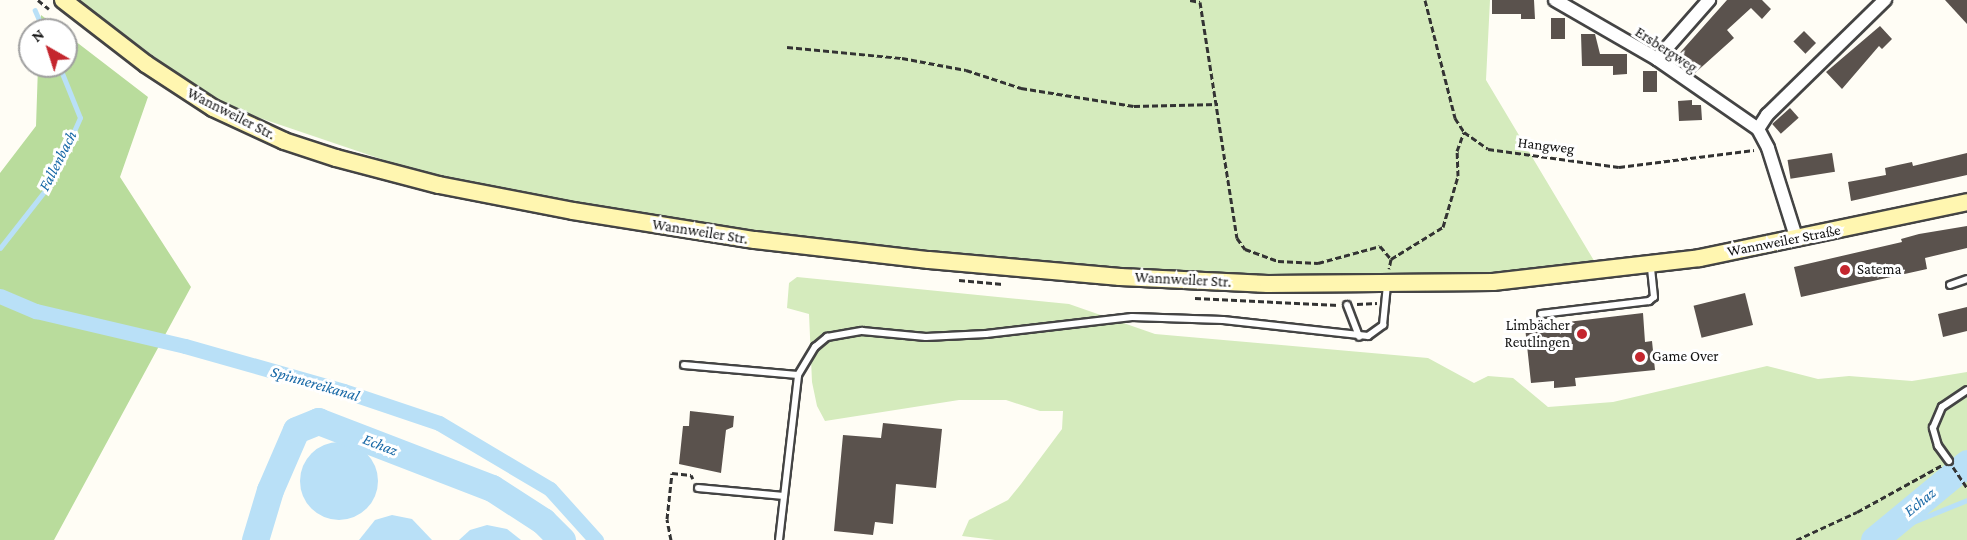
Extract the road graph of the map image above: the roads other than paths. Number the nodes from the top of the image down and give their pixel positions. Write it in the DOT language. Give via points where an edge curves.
graph roads {
  1 [pos="63,0"];
  2 [pos="1555,0"];
  3 [pos="1709,0"];
  4 [pos="1886,0"];
  5 [pos="1657,58"];
  6 [pos="1758,129"];
  7 [pos="1967,202"];
  8 [pos="1797,240"];
  9 [pos="1651,266"];
  10 [pos="1600,272"];
  11 [pos="1967,279"];
  12 [pos="1387,285"];
  13 [pos="1950,285"];
  14 [pos="1347,304"];
  15 [pos="1541,314"];
  16 [pos="1359,337"];
  17 [pos="684,365"];
  18 [pos="798,375"];
  19 [pos="1967,390"];
  20 [pos="1949,461"];
  21 [pos="698,488"];
  22 [pos="784,496"];
  23 [pos="779,540"];
  1 -- 12 [label="main road, Wannweiler Str." via="147,64 236,120 336,158 439,185 688,230 929,260 1131,278"];
  2 -- 5 [label="street, Ersbergweg"];
  3 -- 5 [label="street"];
  4 -- 6 [label="street" via="1767,115"];
  5 -- 6 [label="street, Ersbergweg"];
  6 -- 8 [label="street, Ersbergweg" via="1768,148"];
  7 -- 8 [label="main road, Wannweiler Straße"];
  8 -- 9 [label="main road, Wannweiler Straße"];
  9 -- 10 [label="main road, Wannweiler Straße"];
  9 -- 15 [label="lane" via="1654,297 1648,301"];
  10 -- 12 [label="main road, Wannweiler Str." via="1493,282"];
  11 -- 13 [label="lane"];
  12 -- 16 [label="lane" via="1383,325 1368,336"];
  14 -- 16 [label="lane"];
  16 -- 18 [label="lane" via="1156,317 1101,318 986,334 926,337 842,333 814,347"];
  17 -- 18 [label="lane"];
  18 -- 22 [label="lane"];
  19 -- 20 [label="lane" via="1942,407 1933,428 1938,446"];
  21 -- 22 [label="lane"];
  22 -- 23 [label="lane"];
}
